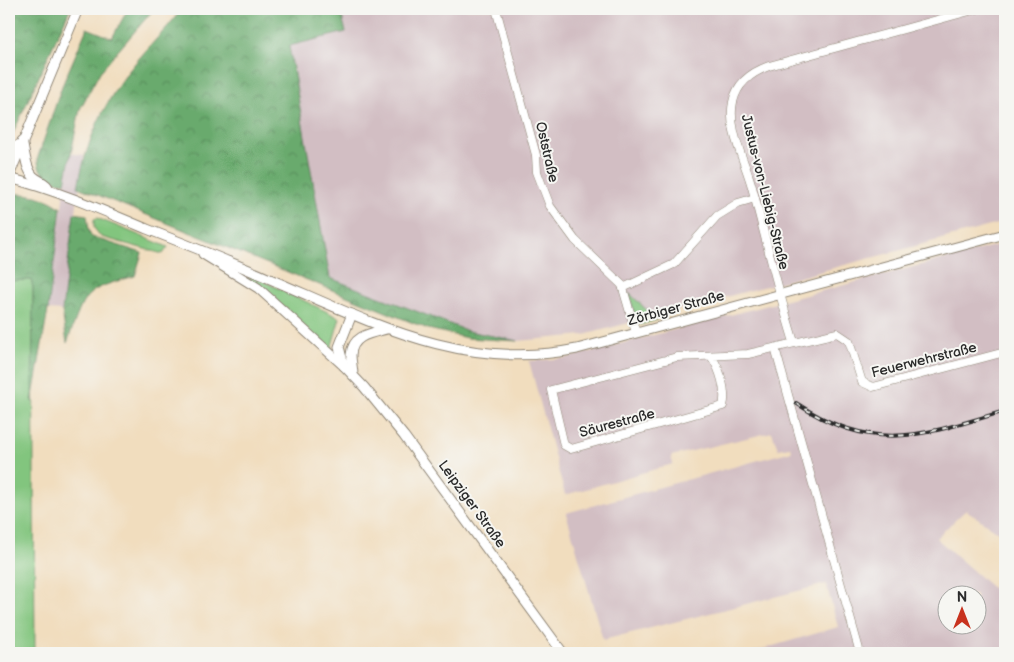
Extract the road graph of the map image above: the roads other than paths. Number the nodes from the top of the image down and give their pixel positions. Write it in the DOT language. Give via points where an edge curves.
graph roads {
  1 [pos="78,9"];
  2 [pos="496,9"];
  3 [pos="977,9"];
  4 [pos="22,142"];
  5 [pos="9,149"];
  6 [pos="9,177"];
  7 [pos="55,193"];
  8 [pos="755,198"];
  9 [pos="1005,234"];
  10 [pos="197,249"];
  11 [pos="623,288"];
  12 [pos="779,295"];
  13 [pos="352,314"];
  14 [pos="387,328"];
  15 [pos="636,333"];
  16 [pos="794,342"];
  17 [pos="775,348"];
  18 [pos="1005,352"];
  19 [pos="711,356"];
  20 [pos="344,366"];
  21 [pos="353,375"];
  22 [pos="563,653"];
  23 [pos="860,653"];
  1 -- 4 [label="main road"];
  2 -- 11 [label="street, Oststraße" via="544,195 576,240"];
  3 -- 8 [label="street, Justus-von-Liebig-Straße" via="769,66 745,79 735,94 733,122"];
  4 -- 5 [label="street"];
  4 -- 6 [label="main road"];
  4 -- 7 [label="main road" via="29,170"];
  6 -- 7 [label="main road"];
  7 -- 10 [label="main road"];
  8 -- 11 [label="street" via="738,203 717,216 674,264"];
  8 -- 12 [label="street, Justus-von-Liebig-Straße"];
  9 -- 12 [label="main road, Zörbiger Straße"];
  10 -- 13 [label="main road, Zörbiger Straße"];
  10 -- 20 [label="main road, Leipziger Straße" via="209,260 258,288"];
  11 -- 15 [label="street, Oststraße"];
  12 -- 15 [label="main road, Zörbiger Straße"];
  12 -- 16 [label="street"];
  13 -- 14 [label="main road, Zörbiger Straße"];
  13 -- 20 [label="main road" via="339,347"];
  14 -- 15 [label="main road, Zörbiger Straße" via="438,345 503,355 565,351"];
  14 -- 21 [label="main road" via="356,341 351,353"];
  16 -- 17 [label="street, Säurestraße"];
  16 -- 18 [label="street, Feuerwehrstraße" via="841,334 851,344 862,382 873,387"];
  17 -- 19 [label="street, Säurestraße" via="748,354"];
  17 -- 23 [label="street"];
  19 -- 19 [label="street, Säurestraße" via="640,365 551,390 564,445 571,449 723,406 726,398"];
  20 -- 21 [label="main road, Leipziger Straße"];
  21 -- 22 [label="main road, Leipziger Straße" via="404,436"];
}
